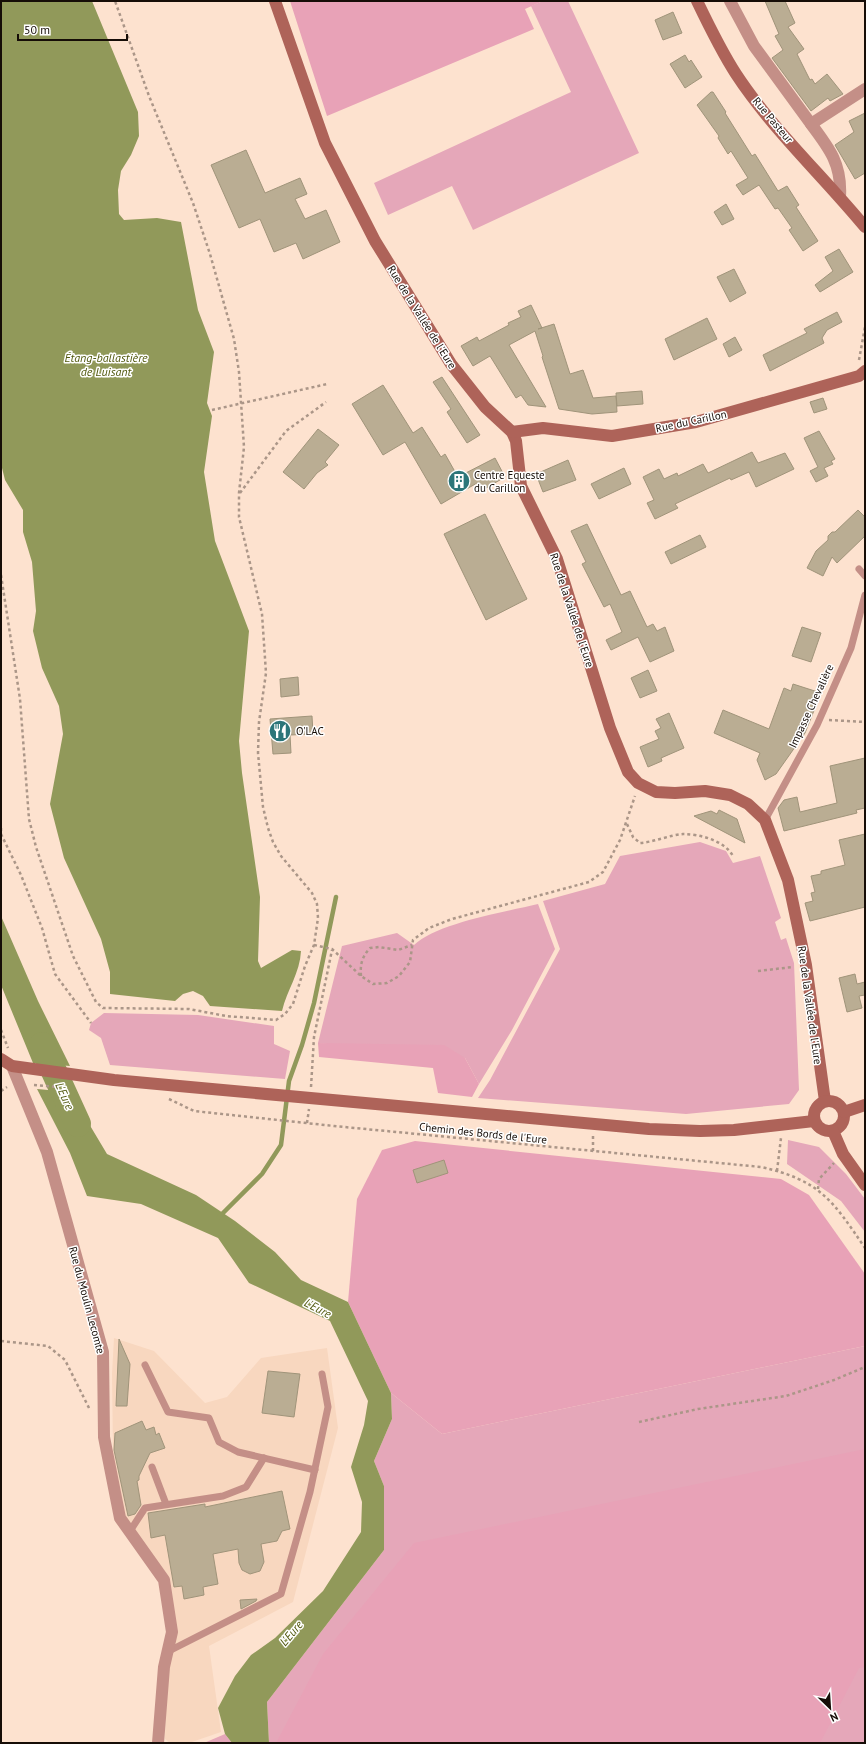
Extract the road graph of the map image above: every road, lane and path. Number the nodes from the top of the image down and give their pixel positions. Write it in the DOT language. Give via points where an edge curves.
graph roads {
  1 [pos="115,1"];
  2 [pos="275,1"];
  3 [pos="697,1"];
  4 [pos="730,1"];
  5 [pos="865,89"];
  6 [pos="811,124"];
  7 [pos="840,197"];
  8 [pos="865,227"];
  9 [pos="865,327"];
  10 [pos="862,367"];
  11 [pos="327,384"];
  12 [pos="326,402"];
  13 [pos="241,404"];
  14 [pos="212,410"];
  15 [pos="512,432"];
  16 [pos="239,493"];
  17 [pos="859,569"];
  18 [pos="1,575"];
  19 [pos="865,576"];
  20 [pos="865,595"];
  21 [pos="819,720"];
  22 [pos="865,722"];
  23 [pos="638,783"];
  24 [pos="765,820"];
  25 [pos="627,824"];
  26 [pos="1,828"];
  27 [pos="733,856"];
  28 [pos="314,945"];
  29 [pos="412,945"];
  30 [pos="332,949"];
  31 [pos="798,966"];
  32 [pos="758,971"];
  33 [pos="361,976"];
  34 [pos="90,1023"];
  35 [pos="1,1059"];
  36 [pos="12,1066"];
  37 [pos="37,1085"];
  38 [pos="62,1088"];
  39 [pos="311,1092"];
  40 [pos="161,1097"];
  41 [pos="825,1102"];
  42 [pos="865,1105"];
  43 [pos="844,1112"];
  44 [pos="814,1121"];
  45 [pos="833,1131"];
  46 [pos="843,1154"];
  47 [pos="865,1185"];
  48 [pos="818,1189"];
  49 [pos="865,1248"];
  50 [pos="1,1342"];
  51 [pos="145,1365"];
  52 [pos="865,1367"];
  53 [pos="322,1374"];
  54 [pos="94,1416"];
  55 [pos="639,1422"];
  56 [pos="264,1458"];
  57 [pos="152,1467"];
  58 [pos="315,1470"];
  59 [pos="166,1504"];
  60 [pos="130,1531"];
  61 [pos="167,1652"];
  62 [pos="158,1743"];
  1 -- 13 [label="path" via="149,96 193,202 210,254 234,339"];
  2 -- 15 [label="street, Rue de la Vallée de l'Eure" via="325,143 375,241 451,364 485,407"];
  3 -- 7 [label="street, Rue Pasteur" via="736,74 770,119"];
  4 -- 6 [label="street" via="754,46"];
  5 -- 6 [label="street"];
  6 -- 7 [label="street" via="837,164 841,180"];
  7 -- 8 [label="street, Rue Pasteur"];
  9 -- 10 [label="path"];
  10 -- 15 [label="street, Rue du Carillon" via="859,376 688,424 612,436 543,428"];
  11 -- 13 [label="path"];
  12 -- 16 [label="path" via="286,431"];
  13 -- 14 [label="path"];
  13 -- 16 [label="path" via="244,447"];
  15 -- 23 [label="street, Rue de la Vallée de l'Eure" via="516,441 521,486 557,559 610,728 628,772"];
  16 -- 28 [label="path" via="240,517 262,614 266,673 259,722 258,753 263,807 273,842 312,893 317,904 318,918"];
  17 -- 19 [label="lane"];
  18 -- 28 [label="path" via="20,699 29,819 73,956 96,1002 103,1008 189,1008 226,1016 276,1020 293,1004"];
  20 -- 21 [label="lane, Impasse Chevalière" via="851,648"];
  21 -- 22 [label="path"];
  21 -- 24 [label="lane, Impasse Chevalière"];
  23 -- 24 [label="street, Rue de la Vallée de l'Eure" via="656,792 705,791 730,795 748,804"];
  23 -- 25 [label="path"];
  24 -- 41 [label="street, Rue de la Vallée de l'Eure" via="788,880 806,965"];
  25 -- 27 [label="path" via="633,837 640,843 682,834 695,835 729,849"];
  25 -- 29 [label="path" via="603,872 589,882 452,919 418,934"];
  26 -- 34 [label="path" via="42,928 55,974"];
  28 -- 30 [label="path"];
  29 -- 33 [label="path" via="398,950 370,948 363,956"];
  29 -- 33 [label="path" via="410,962 399,976 387,983 373,984"];
  30 -- 33 [label="path"];
  30 -- 39 [label="path" via="314,1037"];
  31 -- 32 [label="path"];
  35 -- 36 [label="street"];
  36 -- 44 [label="street" via="114,1080 649,1129 714,1131"];
  36 -- 60 [label="street, Rue du Moulin Lecomte" via="47,1152 103,1352 104,1437 120,1518"];
  37 -- 38 [label="path"];
  40 -- 48 [label="path, Chemin des Bords de l'Eure" via="194,1111 761,1167 788,1173"];
  41 -- 43 [label="street" via="838,1104"];
  41 -- 44 [label="street" via="817,1107"];
  42 -- 43 [label="street"];
  43 -- 45 [label="street" via="841,1126"];
  44 -- 45 [label="street" via="824,1131"];
  45 -- 46 [label="street"];
  46 -- 47 [label="street"];
  46 -- 48 [label="path" via="819,1179"];
  48 -- 49 [label="path, Chemin des Bords de l'Eure" via="842,1214"];
  50 -- 54 [label="path" via="48,1346 64,1360"];
  51 -- 56 [label="lane" via="168,1412 209,1418 219,1442 238,1452"];
  52 -- 55 [label="path" via="786,1396 698,1409"];
  53 -- 58 [label="lane" via="328,1408"];
  56 -- 58 [label="lane"];
  56 -- 59 [label="lane" via="246,1487 223,1496"];
  57 -- 59 [label="lane"];
  58 -- 61 [label="lane" via="281,1594"];
  59 -- 60 [label="lane" via="144,1508"];
  60 -- 61 [label="street, Rue du Moulin Lecomte" via="164,1580 172,1632"];
  61 -- 62 [label="street, Rue du Moulin Lecomte"];
}
